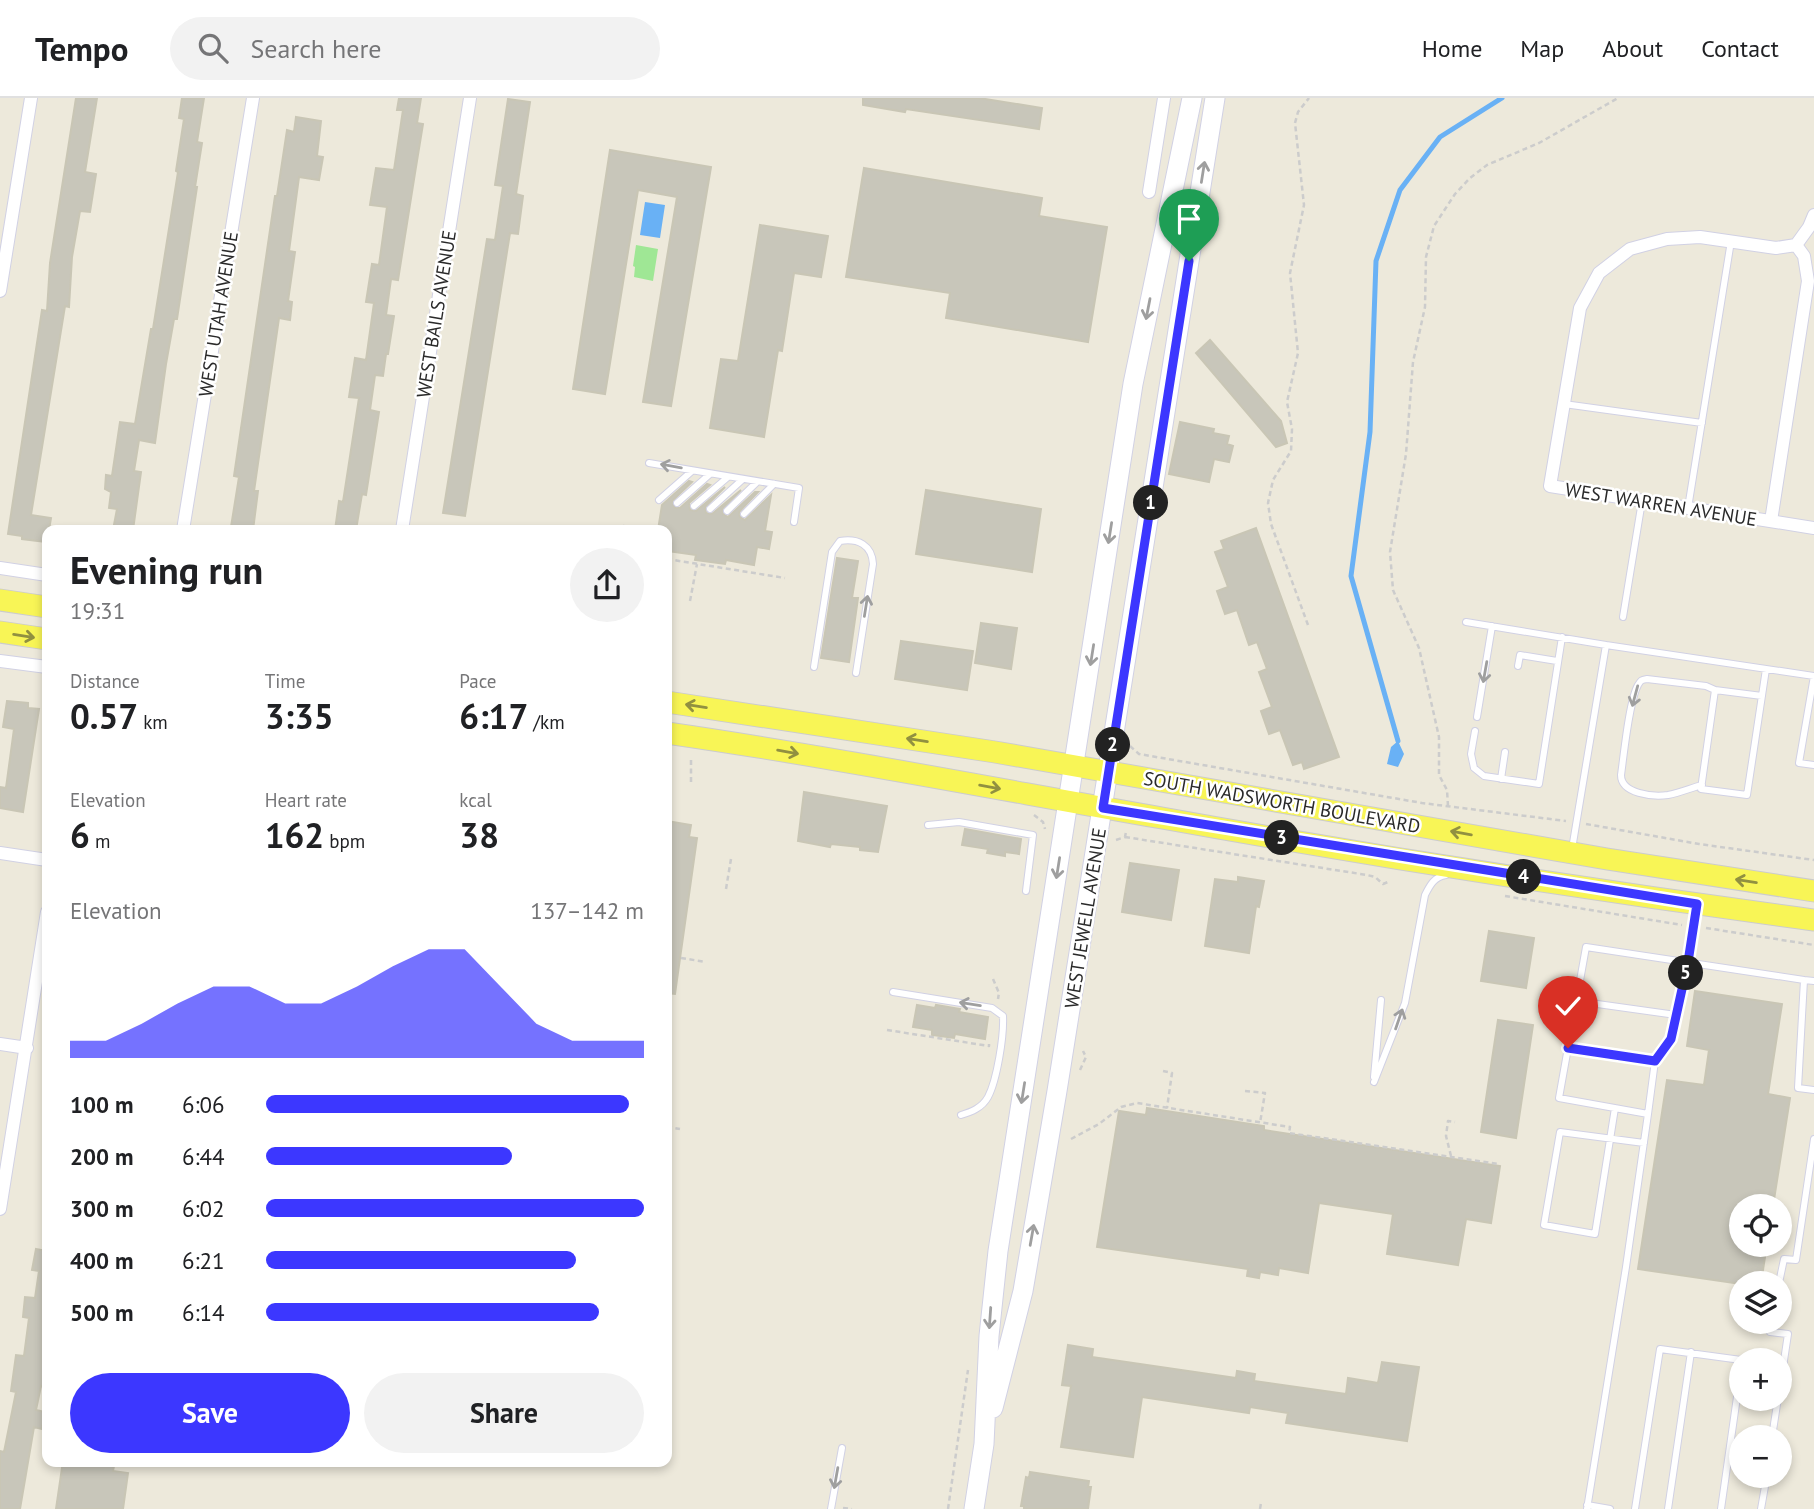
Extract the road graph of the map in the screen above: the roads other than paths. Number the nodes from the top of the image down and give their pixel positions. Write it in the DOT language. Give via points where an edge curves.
graph roads {
  1 [pos="31,98"];
  2 [pos="253,98"];
  3 [pos="470,98"];
  4 [pos="1164,98"];
  5 [pos="1192,98"];
  6 [pos="1215,98"];
  7 [pos="1149,192"];
  8 [pos="1814,215"];
  9 [pos="1731,241"];
  10 [pos="1796,245"];
  11 [pos="0,291"];
  12 [pos="1564,404"];
  13 [pos="1702,423"];
  14 [pos="649,463"];
  15 [pos="692,471"];
  16 [pos="710,474"];
  17 [pos="728,477"];
  18 [pos="743,479"];
  19 [pos="757,482"];
  20 [pos="774,484"];
  21 [pos="659,500"];
  22 [pos="1642,501"];
  23 [pos="677,503"];
  24 [pos="694,506"];
  25 [pos="1688,508"];
  26 [pos="710,509"];
  27 [pos="727,511"];
  28 [pos="744,514"];
  29 [pos="1770,521"];
  30 [pos="794,522"];
  31 [pos="184,525"];
  32 [pos="403,525"];
  33 [pos="1814,528"];
  34 [pos="0,568"];
  35 [pos="42,574"];
  36 [pos="0,600"];
  37 [pos="42,606"];
  38 [pos="1623,617"];
  39 [pos="1466,622"];
  40 [pos="1492,626"];
  41 [pos="0,632"];
  42 [pos="1562,637"];
  43 [pos="42,638"];
  44 [pos="1606,645"];
  45 [pos="0,661"];
  46 [pos="1558,662"];
  47 [pos="42,666"];
  48 [pos="1518,666"];
  49 [pos="814,667"];
  50 [pos="1766,669"];
  51 [pos="856,673"];
  52 [pos="1814,676"];
  53 [pos="1716,690"];
  54 [pos="1762,696"];
  55 [pos="672,703"];
  56 [pos="1811,712"];
  57 [pos="1477,718"];
  58 [pos="1475,731"];
  59 [pos="672,734"];
  60 [pos="1505,752"];
  61 [pos="1814,765"];
  62 [pos="1074,766"];
  63 [pos="1109,772"];
  64 [pos="1501,779"];
  65 [pos="1702,785"];
  66 [pos="1069,801"];
  67 [pos="1103,808"];
  68 [pos="928,825"];
  69 [pos="1571,851"];
  70 [pos="0,853"];
  71 [pos="42,859"];
  72 [pos="1489,872"];
  73 [pos="1026,891"];
  74 [pos="1814,891"];
  75 [pos="1697,904"];
  76 [pos="1814,920"];
  77 [pos="42,946"];
  78 [pos="1688,962"];
  79 [pos="1804,980"];
  80 [pos="1814,981"];
  81 [pos="893,992"];
  82 [pos="1381,1000"];
  83 [pos="1576,1001"];
  84 [pos="1676,1014"];
  85 [pos="0,1044"];
  86 [pos="27,1048"];
  87 [pos="1568,1048"];
  88 [pos="1655,1061"];
  89 [pos="1814,1090"];
  90 [pos="1615,1108"];
  91 [pos="1648,1114"];
  92 [pos="961,1115"];
  93 [pos="1609,1139"];
  94 [pos="1814,1139"];
  95 [pos="1644,1143"];
  96 [pos="0,1209"];
  97 [pos="1782,1271"];
  98 [pos="1782,1334"];
  99 [pos="1786,1348"];
  100 [pos="1691,1352"];
  101 [pos="1729,1358"];
  102 [pos="1735,1411"];
  103 [pos="984,1444"];
  104 [pos="842,1448"];
  105 [pos="1764,1488"];
  106 [pos="1587,1507"];
  107 [pos="831,1509"];
  108 [pos="974,1509"];
  109 [pos="1610,1509"];
  110 [pos="1635,1509"];
  111 [pos="1668,1509"];
  112 [pos="1721,1509"];
  113 [pos="1761,1509"];
  1 -- 11 [label="street"];
  2 -- 31 [label="street, WEST UTAH AVENUE"];
  3 -- 32 [label="street, WEST BAILS AVENUE"];
  4 -- 7 [label="street"];
  5 -- 62 [label="main road, WEST JEWELL AVENUE, one-way" via="1133,384"];
  63 -- 6 [label="main road, WEST JEWELL AVENUE, one-way"];
  8 -- 10 [label="street"];
  9 -- 10 [label="street, WEST WARREN AVENUE" via="1776,248"];
  9 -- 12 [label="street, WEST WARREN AVENUE" via="1667,239 1630,249 1599,273 1580,308"];
  9 -- 13 [label="lane"];
  10 -- 29 [label="street" via="1804,256 1808,281"];
  12 -- 13 [label="lane"];
  12 -- 22 [label="street, WEST WARREN AVENUE" via="1550,486"];
  13 -- 25 [label="lane"];
  15 -- 14 [label="lane, one-way"];
  15 -- 16 [label="lane"];
  15 -- 21 [label="lane"];
  16 -- 17 [label="lane"];
  16 -- 23 [label="lane"];
  17 -- 18 [label="lane"];
  17 -- 24 [label="lane"];
  18 -- 19 [label="lane"];
  18 -- 26 [label="lane"];
  19 -- 20 [label="lane"];
  19 -- 27 [label="lane"];
  20 -- 28 [label="lane"];
  20 -- 30 [label="lane" via="799,488"];
  22 -- 25 [label="street, WEST WARREN AVENUE"];
  22 -- 38 [label="lane"];
  25 -- 29 [label="street, WEST WARREN AVENUE"];
  29 -- 33 [label="street, WEST WARREN AVENUE"];
  34 -- 35 [label="street"];
  36 -- 37 [label="main road"];
  39 -- 40 [label="lane"];
  40 -- 42 [label="lane"];
  40 -- 57 [label="lane, one-way"];
  41 -- 43 [label="main road, one-way"];
  42 -- 44 [label="lane"];
  42 -- 46 [label="lane"];
  44 -- 50 [label="lane"];
  44 -- 69 [label="lane"];
  45 -- 47 [label="street"];
  46 -- 48 [label="lane" via="1520,655"];
  46 -- 64 [label="lane" via="1539,784"];
  51 -- 49 [label="lane, one-way" via="873,564 866,545 853,540 840,541 832,552"];
  50 -- 52 [label="lane"];
  50 -- 54 [label="lane"];
  52 -- 56 [label="lane"];
  53 -- 54 [label="lane"];
  53 -- 65 [label="lane"];
  53 -- 65 [label="lane, one-way" via="1641,681 1632,704 1621,775 1624,785 1637,792 1666,795"];
  54 -- 65 [label="lane" via="1747,795 1701,789"];
  62 -- 55 [label="main road, SOUTH WADSWORTH BOULEVARD, one-way"];
  56 -- 61 [label="lane" via="1799,763"];
  58 -- 64 [label="lane" via="1474,768 1484,776"];
  59 -- 66 [label="main road, SOUTH WADSWORTH BOULEVARD, one-way"];
  60 -- 64 [label="lane"];
  62 -- 63 [label="main road, SOUTH WADSWORTH BOULEVARD"];
  62 -- 66 [label="main road, WEST JEWELL AVENUE"];
  63 -- 67 [label="main road, WEST JEWELL AVENUE"];
  69 -- 63 [label="main road, SOUTH WADSWORTH BOULEVARD, one-way"];
  66 -- 67 [label="main road, SOUTH WADSWORTH BOULEVARD"];
  66 -- 103 [label="main road, WEST JEWELL AVENUE, one-way" via="993,1284"];
  67 -- 72 [label="main road, SOUTH WADSWORTH BOULEVARD"];
  103 -- 67 [label="main road, WEST JEWELL AVENUE, one-way" via="1023,1291"];
  68 -- 73 [label="lane" via="959,822 1033,835"];
  74 -- 69 [label="main road, SOUTH WADSWORTH BOULEVARD, one-way"];
  70 -- 71 [label="street"];
  72 -- 75 [label="main road, SOUTH WADSWORTH BOULEVARD"];
  82 -- 72 [label="lane, one-way" via="1374,1082 1405,1003 1425,895 1431,884 1438,876"];
  75 -- 76 [label="main road, SOUTH WADSWORTH BOULEVARD"];
  75 -- 78 [label="lane"];
  77 -- 86 [label="street"];
  78 -- 79 [label="lane"];
  78 -- 83 [label="lane" via="1586,947"];
  78 -- 84 [label="lane"];
  79 -- 80 [label="lane"];
  79 -- 89 [label="lane" via="1798,1088"];
  92 -- 81 [label="lane, one-way" via="977,1109 988,1097 1003,1016 997,1010"];
  83 -- 84 [label="lane"];
  83 -- 87 [label="lane"];
  84 -- 88 [label="lane" via="1671,1039"];
  85 -- 86 [label="street"];
  86 -- 96 [label="street"];
  87 -- 88 [label="lane"];
  87 -- 90 [label="lane" via="1559,1098"];
  88 -- 91 [label="lane"];
  90 -- 91 [label="lane"];
  90 -- 93 [label="lane"];
  91 -- 95 [label="lane"];
  93 -- 93 [label="lane" via="1560,1132 1544,1225 1595,1234"];
  93 -- 95 [label="lane"];
  94 -- 97 [label="lane" via="1796,1260 1784,1259"];
  95 -- 106 [label="lane"];
  98 -- 99 [label="lane" via="1788,1335"];
  100 -- 101 [label="lane"];
  100 -- 110 [label="lane" via="1660,1349"];
  100 -- 111 [label="lane"];
  102 -- 112 [label="lane"];
  103 -- 108 [label="main road, WEST JEWELL AVENUE"];
  104 -- 107 [label="lane, one-way"];
  105 -- 113 [label="lane"];
  106 -- 109 [label="lane"];
}
